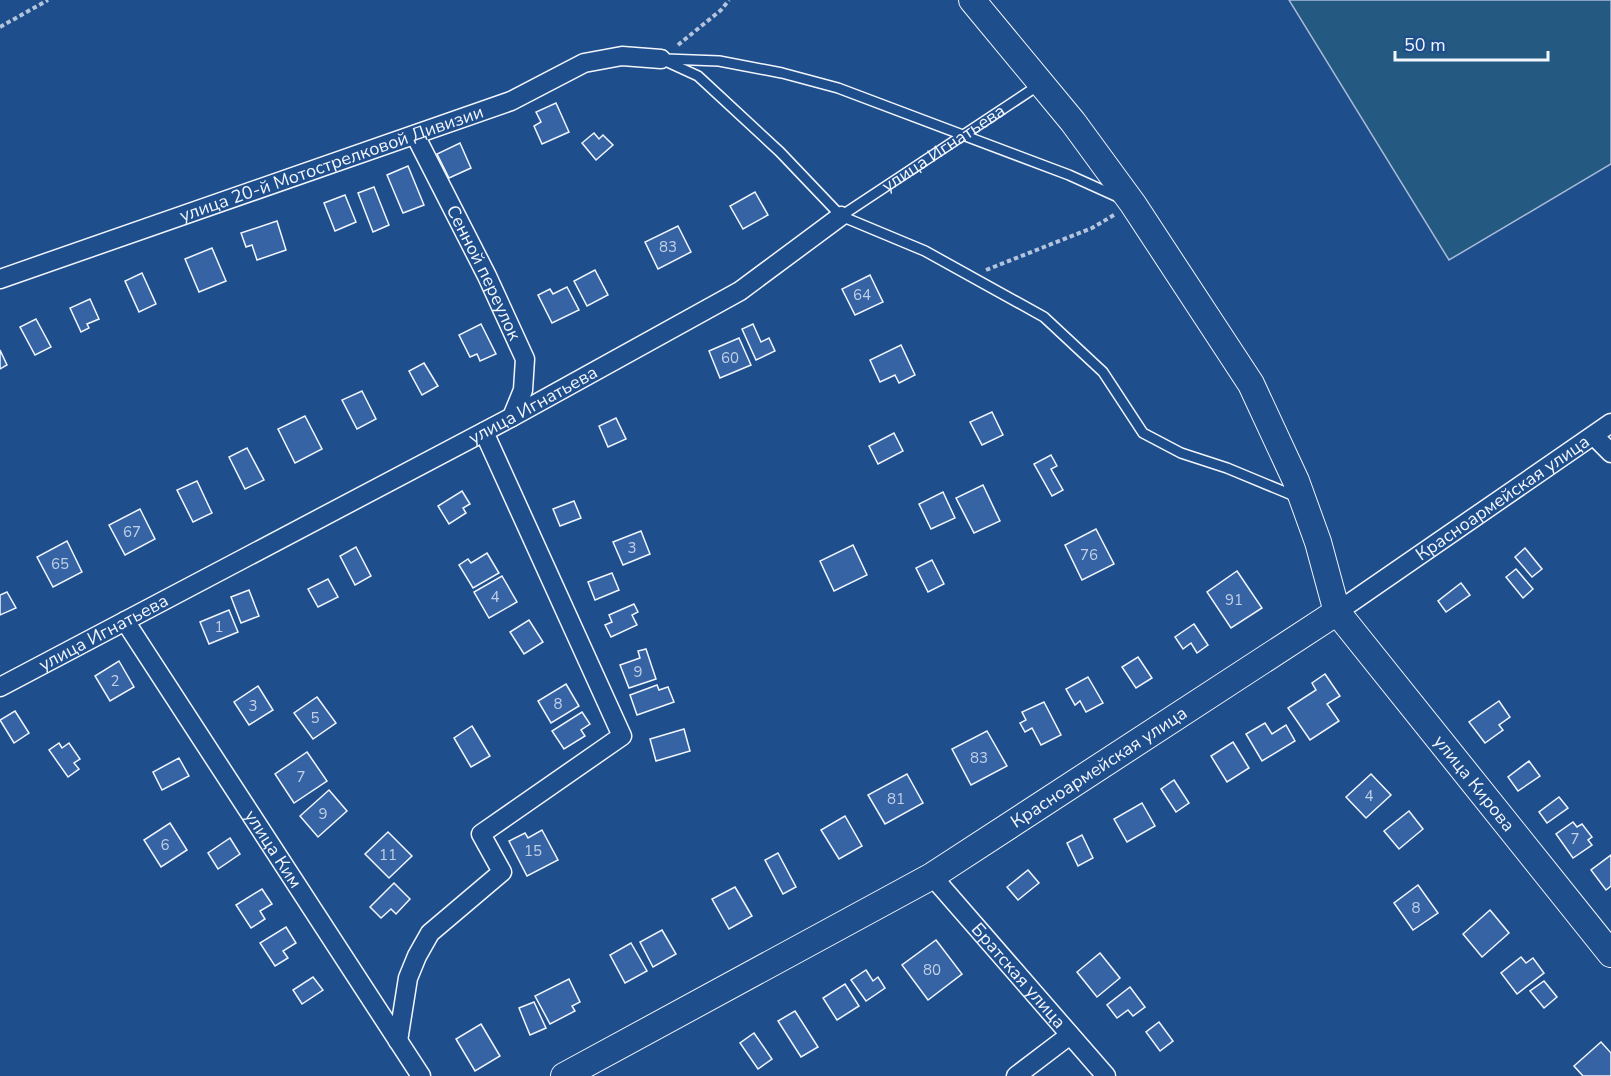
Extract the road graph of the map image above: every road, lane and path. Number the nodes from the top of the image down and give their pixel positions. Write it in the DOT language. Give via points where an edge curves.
graph roads {
  1 [pos="48,0"];
  2 [pos="729,0"];
  3 [pos="972,0"];
  4 [pos="0,27"];
  5 [pos="661,58"];
  6 [pos="1041,84"];
  7 [pos="415,135"];
  8 [pos="964,135"];
  9 [pos="1133,204"];
  10 [pos="841,216"];
  11 [pos="971,276"];
  12 [pos="0,279"];
  13 [pos="512,417"];
  14 [pos="1611,423"];
  15 [pos="484,432"];
  16 [pos="1594,436"];
  17 [pos="1611,453"];
  18 [pos="1302,498"];
  19 [pos="1337,612"];
  20 [pos="125,621"];
  21 [pos="0,687"];
  22 [pos="932,876"];
  23 [pos="1611,954"];
  24 [pos="1070,1035"];
  25 [pos="398,1041"];
  26 [pos="422,1076"];
  27 [pos="564,1076"];
  28 [pos="1017,1076"];
  29 [pos="1106,1076"];
  1 -- 4 [label="path"];
  2 -- 5 [label="path"];
  3 -- 6 [label="street"];
  5 -- 7 [label="street, улица 20-й Мотострелковой Дивизии" via="622,56 584,63 511,101"];
  5 -- 8 [label="lane" via="719,61 782,73 838,88"];
  5 -- 10 [label="lane" via="698,76 780,152"];
  6 -- 8 [label="lane, улица Игнатьева"];
  6 -- 9 [label="street"];
  7 -- 12 [label="street, улица 20-й Мотострелковой Дивизии"];
  7 -- 13 [label="street, Сенной переулок" via="525,359 523,390"];
  8 -- 9 [label="lane" via="1070,175"];
  8 -- 10 [label="lane, улица Игнатьева"];
  9 -- 11 [label="path" via="1092,228"];
  9 -- 18 [label="street" via="1251,384"];
  10 -- 11 [label="lane" via="925,251"];
  10 -- 13 [label="street, улица Игнатьева" via="740,291"];
  11 -- 18 [label="lane" via="1044,316 1102,372 1143,433 1181,453"];
  13 -- 15 [label="street, улица Игнатьева"];
  14 -- 16 [label="street, Красноармейская улица"];
  15 -- 20 [label="street, улица Игнатьева"];
  15 -- 25 [label="street" via="622,736 481,834 502,872 430,933 408,978"];
  16 -- 17 [label="street"];
  16 -- 19 [label="street, Красноармейская улица"];
  18 -- 19 [label="street"];
  19 -- 22 [label="street, Красноармейская улица"];
  19 -- 23 [label="street, улица Кирова"];
  20 -- 21 [label="street, улица Игнатьева"];
  20 -- 25 [label="street, улица Ким"];
  22 -- 24 [label="street, Братская улица"];
  22 -- 27 [label="street, Красноармейская улица"];
  24 -- 28 [label="street"];
  24 -- 29 [label="street, Братская улица"];
  25 -- 26 [label="street, улица Ким"];
}
